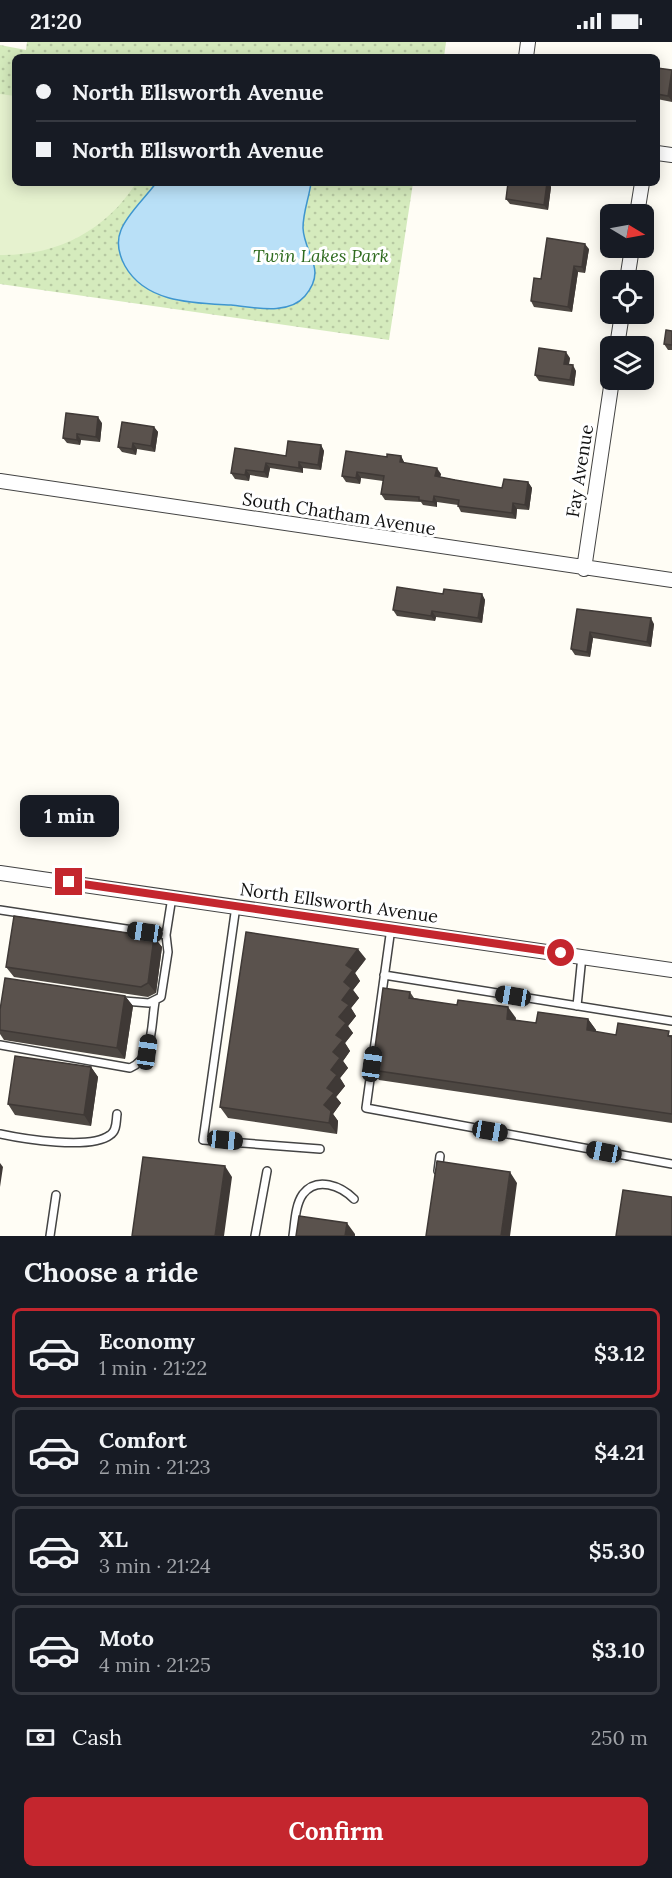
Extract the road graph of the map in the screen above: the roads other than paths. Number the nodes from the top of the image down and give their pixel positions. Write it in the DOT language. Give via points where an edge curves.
graph roads {
  1 [pos="642,186"];
  2 [pos="639,204"];
  3 [pos="611,390"];
  4 [pos="0,481"];
  5 [pos="584,569"];
  6 [pos="672,580"];
  7 [pos="0,873"];
  8 [pos="172,897"];
  9 [pos="236,906"];
  10 [pos="0,910"];
  11 [pos="391,928"];
  12 [pos="166,935"];
  13 [pos="582,956"];
  14 [pos="672,970"];
  15 [pos="384,975"];
  16 [pos="111,999"];
  17 [pos="155,1002"];
  18 [pos="577,1006"];
  19 [pos="672,1021"];
  20 [pos="0,1045"];
  21 [pos="117,1114"];
  22 [pos="0,1134"];
  23 [pos="320,1149"];
  24 [pos="440,1156"];
  25 [pos="672,1164"];
  26 [pos="267,1171"];
  27 [pos="437,1179"];
  28 [pos="56,1195"];
  29 [pos="354,1199"];
  30 [pos="50,1236"];
  31 [pos="255,1236"];
  32 [pos="293,1236"];
  1 -- 2 [label="street"];
  3 -- 5 [label="street, Fay Avenue"];
  4 -- 5 [label="street, South Chatham Avenue"];
  5 -- 6 [label="street, South Chatham Avenue"];
  7 -- 8 [label="street, North Ellsworth Avenue"];
  8 -- 9 [label="street, North Ellsworth Avenue"];
  8 -- 12 [label="lane"];
  9 -- 11 [label="street, North Ellsworth Avenue"];
  9 -- 23 [label="lane" via="203,1140"];
  10 -- 12 [label="lane"];
  11 -- 13 [label="street, North Ellsworth Avenue"];
  11 -- 15 [label="lane"];
  12 -- 17 [label="lane" via="168,952 161,996"];
  13 -- 14 [label="street, North Ellsworth Avenue"];
  13 -- 18 [label="lane"];
  15 -- 18 [label="lane"];
  15 -- 25 [label="lane" via="366,1108"];
  16 -- 17 [label="lane"];
  17 -- 20 [label="lane" via="147,1052 138,1065 130,1068"];
  18 -- 19 [label="lane"];
  21 -- 22 [label="lane" via="111,1135 99,1140 37,1142"];
  24 -- 27 [label="lane"];
  26 -- 31 [label="lane"];
  28 -- 30 [label="lane"];
  29 -- 32 [label="lane" via="344,1188 330,1184 313,1186 303,1194 297,1208"];
}
